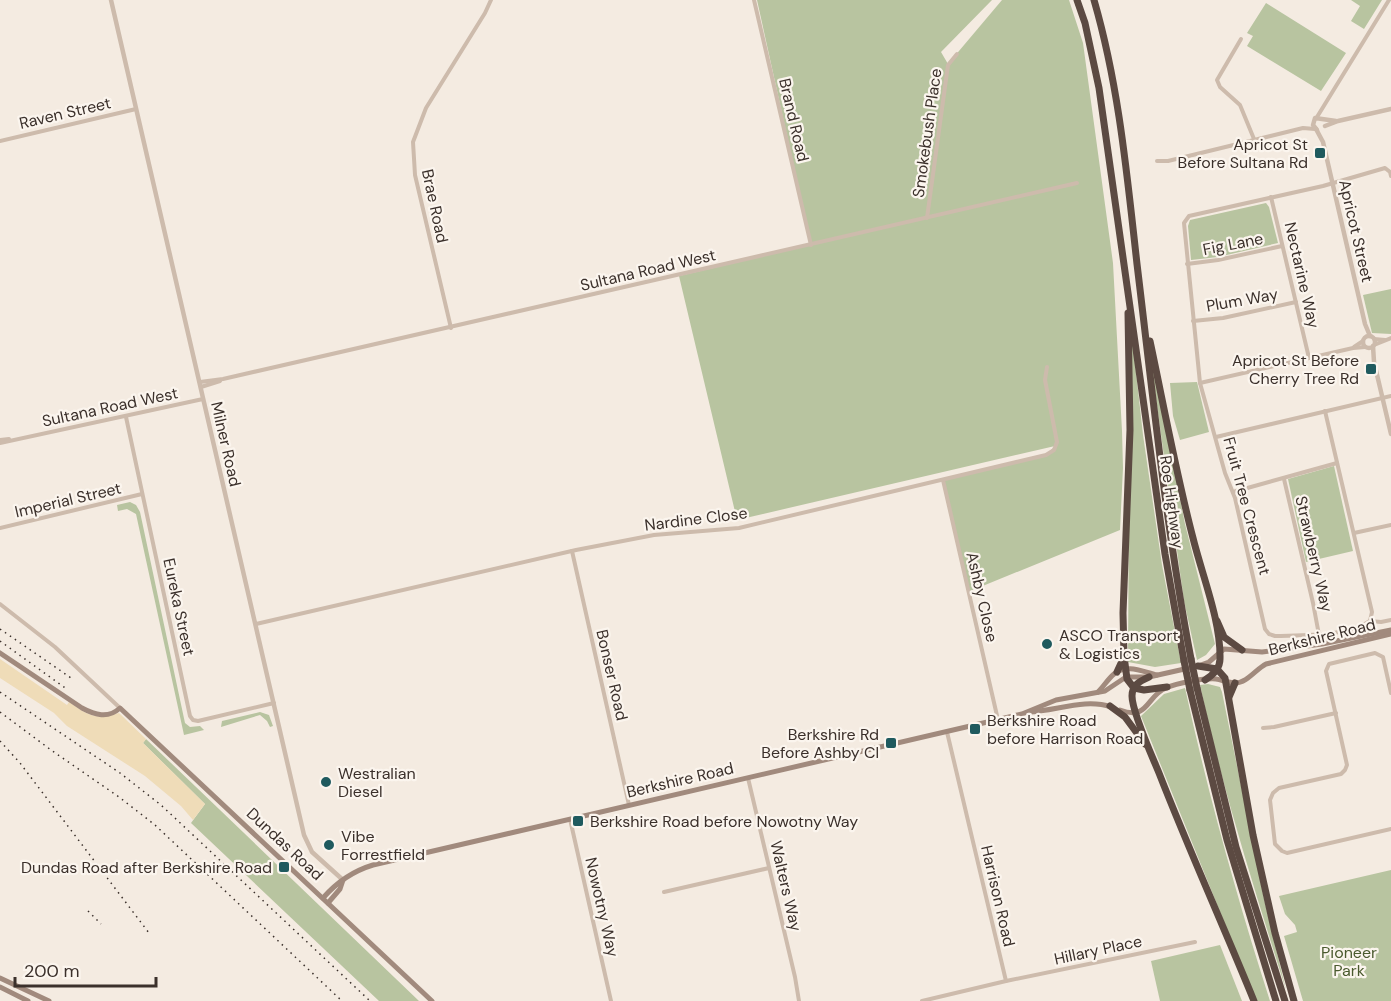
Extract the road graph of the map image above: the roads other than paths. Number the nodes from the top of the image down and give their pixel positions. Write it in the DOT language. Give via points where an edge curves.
graph roads {
  1 [pos="111,0"];
  2 [pos="491,0"];
  3 [pos="754,0"];
  4 [pos="1077,0"];
  5 [pos="1094,0"];
  6 [pos="1389,0"];
  7 [pos="1241,39"];
  8 [pos="957,54"];
  9 [pos="136,109"];
  10 [pos="1391,109"];
  11 [pos="1321,122"];
  12 [pos="1303,128"];
  13 [pos="1316,129"];
  14 [pos="1254,139"];
  15 [pos="0,141"];
  16 [pos="1323,142"];
  17 [pos="1156,161"];
  18 [pos="1391,176"];
  19 [pos="1333,182"];
  20 [pos="1077,183"];
  21 [pos="1271,196"];
  22 [pos="927,218"];
  23 [pos="811,245"];
  24 [pos="1282,246"];
  25 [pos="1187,264"];
  26 [pos="1128,284"];
  27 [pos="1141,297"];
  28 [pos="1296,302"];
  29 [pos="1193,321"];
  30 [pos="451,328"];
  31 [pos="1388,339"];
  32 [pos="1369,343"];
  33 [pos="1308,358"];
  34 [pos="1047,367"];
  35 [pos="1200,383"];
  36 [pos="200,385"];
  37 [pos="1391,396"];
  38 [pos="1383,398"];
  39 [pos="203,399"];
  40 [pos="1325,411"];
  41 [pos="126,417"];
  42 [pos="1391,434"];
  43 [pos="1216,437"];
  44 [pos="0,441"];
  45 [pos="1337,462"];
  46 [pos="1284,479"];
  47 [pos="943,480"];
  48 [pos="1233,492"];
  49 [pos="142,494"];
  50 [pos="1391,525"];
  51 [pos="0,528"];
  52 [pos="1354,533"];
  53 [pos="572,551"];
  54 [pos="0,604"];
  55 [pos="1214,615"];
  56 [pos="1391,620"];
  57 [pos="1371,621"];
  58 [pos="256,624"];
  59 [pos="1391,630"];
  60 [pos="1318,634"];
  61 [pos="1391,634"];
  62 [pos="1242,650"];
  63 [pos="1219,652"];
  64 [pos="0,653"];
  65 [pos="1188,660"];
  66 [pos="1198,666"];
  67 [pos="1217,669"];
  68 [pos="1121,670"];
  69 [pos="1162,675"];
  70 [pos="1126,677"];
  71 [pos="1149,677"];
  72 [pos="1205,680"];
  73 [pos="1226,681"];
  74 [pos="1235,683"];
  75 [pos="1134,687"];
  76 [pos="1167,687"];
  77 [pos="1193,689"];
  78 [pos="1096,693"];
  79 [pos="1391,693"];
  80 [pos="1228,701"];
  81 [pos="274,703"];
  82 [pos="1110,706"];
  83 [pos="120,708"];
  84 [pos="1026,712"];
  85 [pos="1136,713"];
  86 [pos="1336,713"];
  87 [pos="998,720"];
  88 [pos="1263,728"];
  89 [pos="947,732"];
  90 [pos="1150,751"];
  91 [pos="748,778"];
  92 [pos="629,805"];
  93 [pos="570,819"];
  94 [pos="1391,829"];
  95 [pos="769,868"];
  96 [pos="343,880"];
  97 [pos="664,892"];
  98 [pos="323,898"];
  99 [pos="328,903"];
  100 [pos="1195,942"];
  101 [pos="0,978"];
  102 [pos="1006,981"];
  103 [pos="0,987"];
  104 [pos="28,1001"];
  105 [pos="49,1001"];
  106 [pos="432,1001"];
  107 [pos="611,1001"];
  108 [pos="799,1001"];
  109 [pos="922,1001"];
  110 [pos="1254,1001"];
  111 [pos="1276,1001"];
  112 [pos="1285,1001"];
  113 [pos="1294,1001"];
  1 -- 9 [label="street, Milner Road"];
  2 -- 30 [label="street, Brae Road" via="426,108 413,142 415,176"];
  3 -- 23 [label="street, Brand Road"];
  4 -- 26 [label="highway, Roe Highway" via="1100,88"];
  5 -- 27 [label="highway, Roe Highway" via="1119,108"];
  6 -- 11 [label="street" via="1321,108"];
  7 -- 14 [label="street" via="1217,80 1240,105"];
  8 -- 22 [label="street, Smokebush Place" via="948,65"];
  9 -- 15 [label="street, Raven Street"];
  9 -- 36 [label="street, Milner Road"];
  10 -- 11 [label="street"];
  11 -- 12 [label="street"];
  11 -- 13 [label="street"];
  11 -- 13 [label="street, Apricot Street"];
  11 -- 16 [label="street, Apricot Street"];
  12 -- 13 [label="street"];
  12 -- 14 [label="street"];
  13 -- 16 [label="street, Apricot Street"];
  14 -- 17 [label="street"];
  16 -- 19 [label="street, Apricot Street"];
  18 -- 19 [label="street, Fruit Tree Crescent" via="1385,168"];
  19 -- 21 [label="street, Fruit Tree Crescent"];
  19 -- 32 [label="street, Apricot Street"];
  20 -- 22 [label="street, Sultana Road West"];
  21 -- 24 [label="street, Nectarine Way"];
  21 -- 25 [label="street, Fruit Tree Crescent" via="1189,216 1184,223"];
  22 -- 23 [label="street, Sultana Road West"];
  23 -- 30 [label="street, Sultana Road West"];
  24 -- 25 [label="street, Fig Lane"];
  24 -- 28 [label="street, Nectarine Way"];
  25 -- 29 [label="street, Fruit Tree Crescent"];
  26 -- 65 [label="highway, Roe Highway" via="1165,554"];
  26 -- 68 [label="highway" via="1131,419"];
  27 -- 55 [label="highway" via="1174,464"];
  27 -- 65 [label="highway, Roe Highway"];
  28 -- 29 [label="street, Plum Way"];
  28 -- 33 [label="street, Nectarine Way"];
  29 -- 35 [label="street, Fruit Tree Crescent"];
  30 -- 36 [label="street, Sultana Road West"];
  31 -- 32 [label="street"];
  32 -- 33 [label="street"];
  32 -- 38 [label="street, Apricot Street"];
  33 -- 35 [label="street"];
  34 -- 47 [label="street, Nardine Close" via="1045,380 1057,439 1054,450"];
  35 -- 43 [label="street, Fruit Tree Crescent"];
  36 -- 39 [label="street, Milner Road"];
  37 -- 38 [label="street"];
  38 -- 40 [label="street"];
  38 -- 42 [label="street, Apricot Street"];
  39 -- 41 [label="street, Sultana Road West"];
  39 -- 58 [label="street, Milner Road"];
  40 -- 43 [label="street"];
  40 -- 45 [label="street"];
  41 -- 44 [label="street, Sultana Road West"];
  41 -- 49 [label="street, Eureka Street"];
  43 -- 48 [label="street, Fruit Tree Crescent"];
  45 -- 46 [label="street"];
  45 -- 52 [label="street"];
  46 -- 48 [label="street"];
  46 -- 60 [label="street, Strawberry Way"];
  47 -- 53 [label="street, Nardine Close" via="739,528 654,535"];
  47 -- 87 [label="street, Ashby Close"];
  48 -- 60 [label="street, Fruit Tree Crescent" via="1265,629 1275,636"];
  49 -- 51 [label="street, Imperial Street"];
  49 -- 81 [label="street, Eureka Street" via="190,716 198,721"];
  50 -- 52 [label="street"];
  52 -- 57 [label="street"];
  53 -- 58 [label="street, Nardine Close"];
  53 -- 92 [label="street, Bonser Road"];
  54 -- 83 [label="street, Dundas Road" via="55,647"];
  55 -- 62 [label="highway" via="1224,637"];
  55 -- 63 [label="highway"];
  56 -- 57 [label="street, Fruit Tree Crescent"];
  57 -- 60 [label="street, Fruit Tree Crescent" via="1364,626"];
  58 -- 81 [label="street, Milner Road"];
  59 -- 62 [label="main road, Berkshire Road" via="1295,648"];
  61 -- 74 [label="main road, Berkshire Road" via="1266,664"];
  62 -- 63 [label="main road, Berkshire Road" via="1229,648"];
  63 -- 66 [label="main road, Berkshire Road"];
  63 -- 67 [label="highway"];
  64 -- 83 [label="main road" via="94,714 109,714"];
  65 -- 77 [label="highway, Roe Highway, bridge"];
  66 -- 67 [label="highway"];
  66 -- 69 [label="main road, Berkshire Road"];
  67 -- 72 [label="highway"];
  67 -- 73 [label="highway"];
  68 -- 69 [label="main road, Berkshire Road"];
  68 -- 70 [label="highway"];
  68 -- 78 [label="main road"];
  69 -- 71 [label="main road, Berkshire Road"];
  70 -- 71 [label="main road, Berkshire Road"];
  70 -- 75 [label="highway"];
  70 -- 78 [label="main road, Berkshire Road" via="1109,690"];
  71 -- 75 [label="highway"];
  72 -- 73 [label="main road"];
  72 -- 76 [label="main road"];
  73 -- 74 [label="main road"];
  73 -- 80 [label="highway"];
  74 -- 80 [label="highway"];
  75 -- 76 [label="highway"];
  75 -- 85 [label="highway"];
  76 -- 85 [label="main road"];
  77 -- 111 [label="highway, Roe Highway" via="1227,840"];
  77 -- 112 [label="highway, Roe Highway" via="1236,847"];
  78 -- 84 [label="main road, Berkshire Road" via="1056,700"];
  79 -- 86 [label="street" via="1380,654 1332,663 1326,671"];
  80 -- 113 [label="highway" via="1253,835"];
  81 -- 96 [label="street, Milner Road" via="307,844"];
  82 -- 84 [label="main road, Berkshire Road" via="1086,704"];
  82 -- 85 [label="main road, Berkshire Road"];
  82 -- 90 [label="highway" via="1125,717"];
  83 -- 98 [label="main road, Dundas Road"];
  84 -- 87 [label="main road, Berkshire Road"];
  85 -- 90 [label="highway"];
  86 -- 88 [label="street"];
  86 -- 94 [label="street" via="1345,770 1273,793 1270,800 1275,844 1289,853"];
  87 -- 89 [label="main road, Berkshire Road"];
  89 -- 91 [label="main road, Berkshire Road"];
  89 -- 102 [label="street, Harrison Road"];
  90 -- 110 [label="highway"];
  91 -- 92 [label="main road, Berkshire Road"];
  91 -- 95 [label="street, Walters Way"];
  92 -- 93 [label="main road, Berkshire Road"];
  93 -- 96 [label="main road, Berkshire Road" via="373,865"];
  93 -- 107 [label="street, Nowotny Way"];
  95 -- 97 [label="street"];
  95 -- 108 [label="street, Walters Way"];
  96 -- 98 [label="main road, Berkshire Road"];
  96 -- 99 [label="main road, Berkshire Road"];
  98 -- 99 [label="main road, Dundas Road"];
  99 -- 106 [label="main road, Dundas Road"];
  100 -- 102 [label="street, Hillary Place"];
  101 -- 105 [label="main road"];
  102 -- 109 [label="street"];
  103 -- 104 [label="main road"];
}
